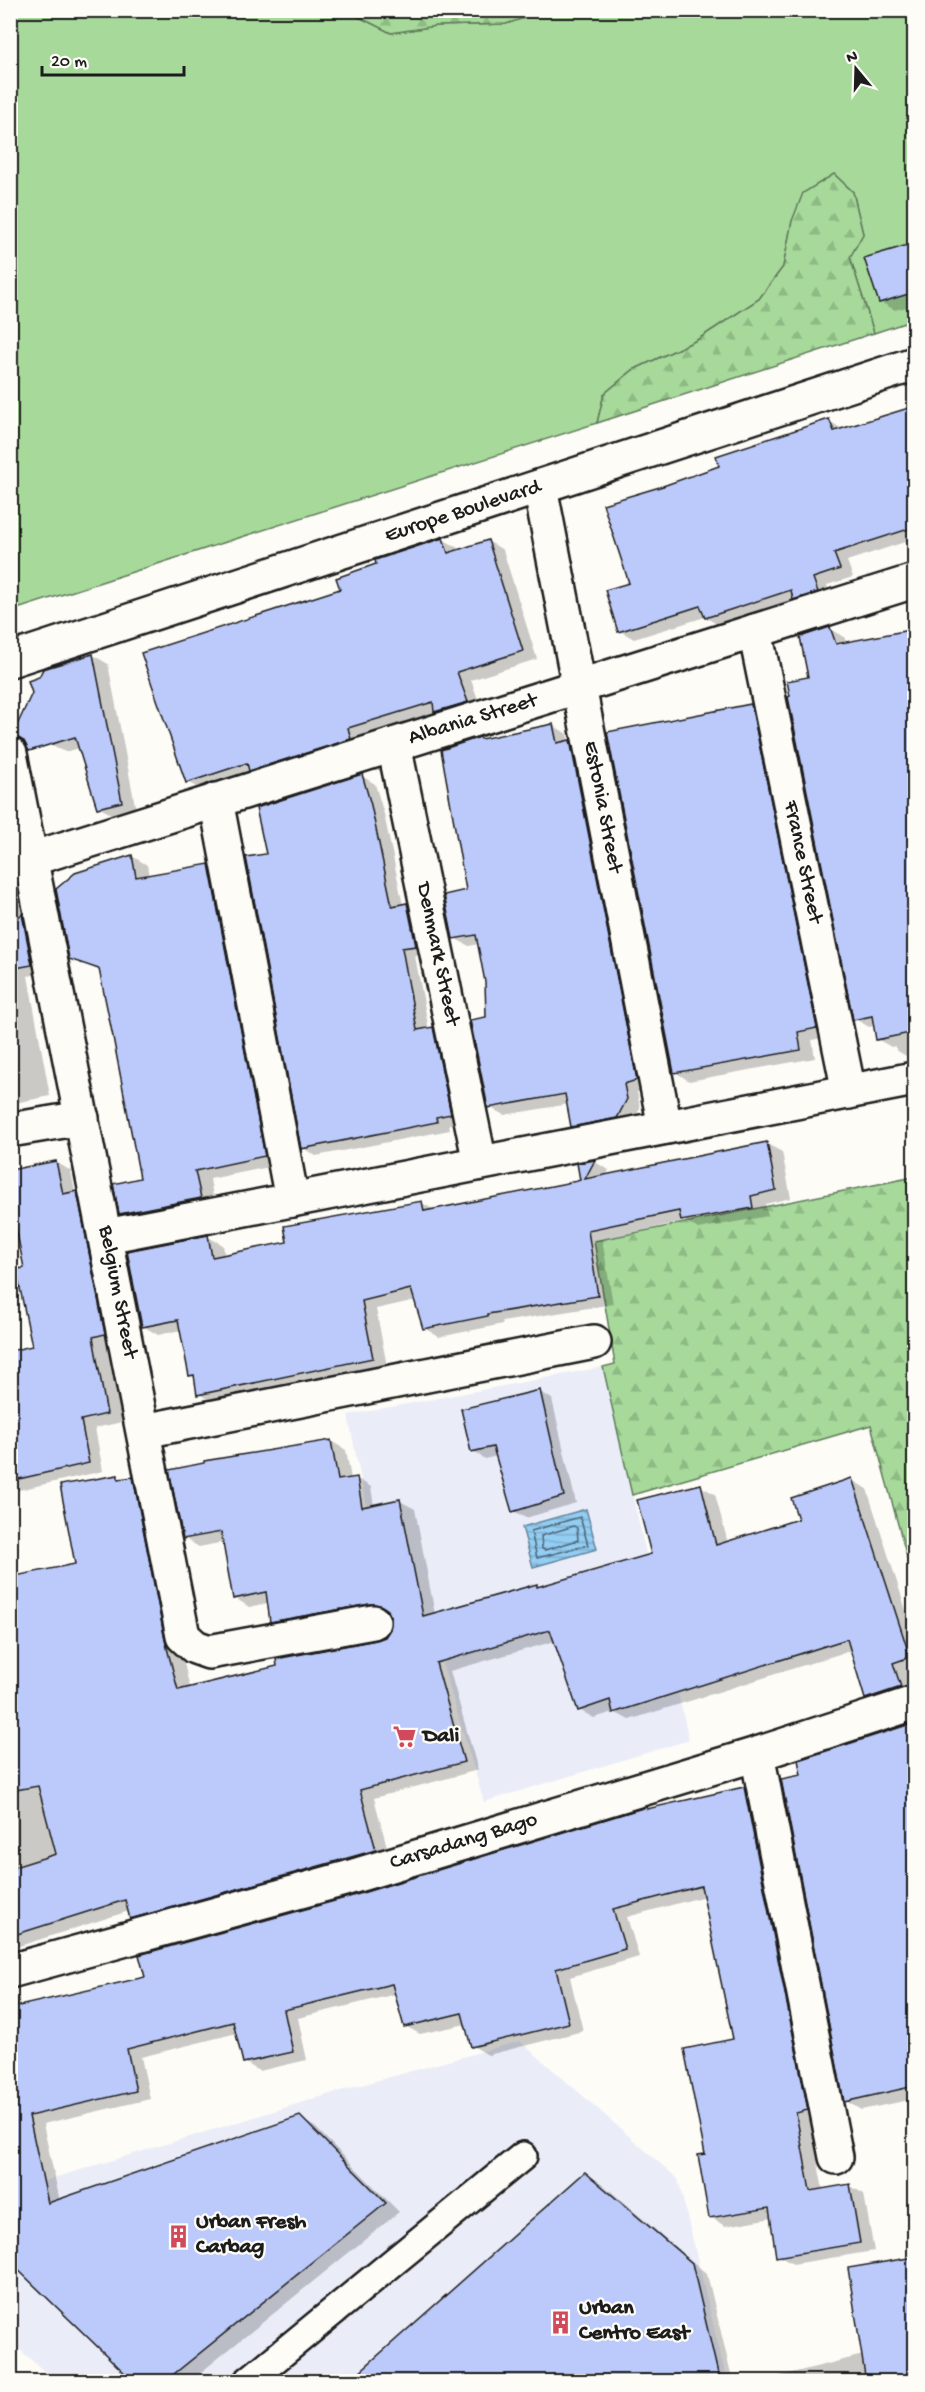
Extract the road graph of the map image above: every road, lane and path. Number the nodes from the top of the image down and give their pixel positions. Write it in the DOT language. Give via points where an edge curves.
graph roads {
  1 [pos="915,364"];
  2 [pos="540,487"];
  3 [pos="915,581"];
  4 [pos="754,631"];
  5 [pos="10,660"];
  6 [pos="579,687"];
  7 [pos="394,744"];
  8 [pos="10,754"];
  9 [pos="216,800"];
  10 [pos="31,859"];
  11 [pos="915,1079"];
  12 [pos="849,1092"];
  13 [pos="82,1118"];
  14 [pos="664,1127"];
  15 [pos="10,1130"];
  16 [pos="480,1163"];
  17 [pos="292,1200"];
  18 [pos="106,1236"];
  19 [pos="594,1342"];
  20 [pos="144,1431"];
  21 [pos="373,1622"];
  22 [pos="915,1703"];
  23 [pos="757,1754"];
  24 [pos="10,1971"];
  25 [pos="523,2156"];
  26 [pos="836,2157"];
  27 [pos="247,2382"];
  1 -- 2 [label="street, Europe Boulevard"];
  2 -- 5 [label="street, Europe Boulevard"];
  2 -- 6 [label="street, Estonia Street"];
  3 -- 4 [label="street, Albania Street"];
  4 -- 6 [label="street, Albania Street"];
  4 -- 12 [label="street, France Street"];
  6 -- 7 [label="street, Albania Street"];
  6 -- 14 [label="street, Estonia Street"];
  7 -- 9 [label="street, Albania Street"];
  7 -- 16 [label="street, Denmark Street"];
  8 -- 10 [label="street, Belgium Street"];
  9 -- 10 [label="street, Albania Street"];
  9 -- 17 [label="street"];
  10 -- 13 [label="street, Belgium Street"];
  11 -- 12 [label="street"];
  12 -- 14 [label="street"];
  13 -- 15 [label="street"];
  13 -- 18 [label="street, Belgium Street"];
  14 -- 16 [label="street"];
  16 -- 17 [label="street"];
  17 -- 18 [label="street"];
  18 -- 20 [label="street, Belgium Street"];
  19 -- 20 [label="street"];
  20 -- 21 [label="street, Belgium Street" via="183,1636 195,1647 209,1652"];
  22 -- 23 [label="street, Carsadang Bago"];
  23 -- 24 [label="street, Carsadang Bago" via="344,1879"];
  23 -- 26 [label="street"];
  25 -- 27 [label="lane"];
}
